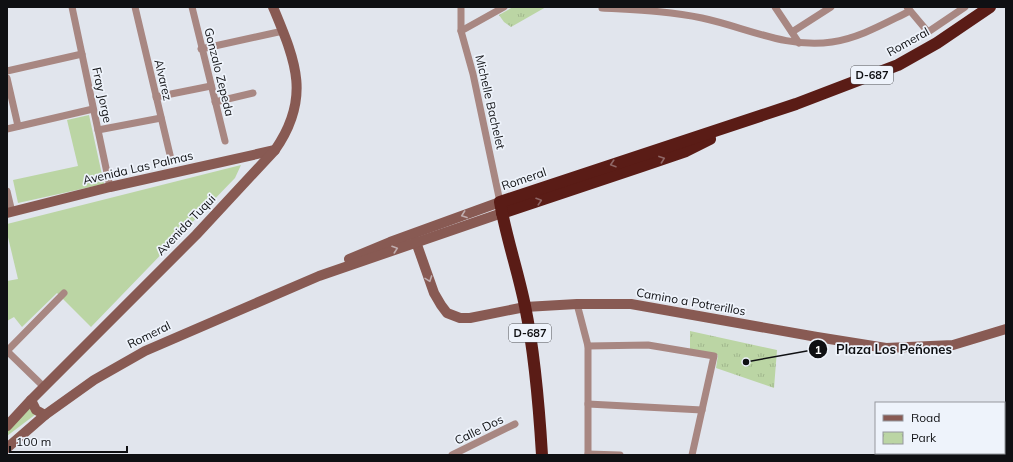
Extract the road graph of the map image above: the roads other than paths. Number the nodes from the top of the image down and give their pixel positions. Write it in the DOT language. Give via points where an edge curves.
graph roads {
  1 [pos="72,7"];
  2 [pos="135,7"];
  3 [pos="192,7"];
  4 [pos="273,7"];
  5 [pos="461,7"];
  6 [pos="504,7"];
  7 [pos="775,7"];
  8 [pos="832,7"];
  9 [pos="965,7"];
  10 [pos="990,7"];
  11 [pos="602,8"];
  12 [pos="908,9"];
  13 [pos="283,31"];
  14 [pos="461,31"];
  15 [pos="792,32"];
  16 [pos="799,44"];
  17 [pos="201,49"];
  18 [pos="82,54"];
  19 [pos="7,71"];
  20 [pos="7,78"];
  21 [pos="211,86"];
  22 [pos="254,92"];
  23 [pos="156,97"];
  24 [pos="215,102"];
  25 [pos="93,109"];
  26 [pos="161,118"];
  27 [pos="18,126"];
  28 [pos="7,129"];
  29 [pos="98,130"];
  30 [pos="225,142"];
  31 [pos="275,150"];
  32 [pos="170,159"];
  33 [pos="110,187"];
  34 [pos="7,191"];
  35 [pos="501,208"];
  36 [pos="9,213"];
  37 [pos="416,242"];
  38 [pos="319,276"];
  39 [pos="64,293"];
  40 [pos="577,304"];
  41 [pos="525,307"];
  42 [pos="1006,329"];
  43 [pos="588,346"];
  44 [pos="7,351"];
  45 [pos="44,387"];
  46 [pos="31,400"];
  47 [pos="588,404"];
  48 [pos="702,410"];
  49 [pos="45,415"];
  50 [pos="515,424"];
  51 [pos="7,426"];
  52 [pos="7,448"];
  53 [pos="588,454"];
  54 [pos="452,455"];
  55 [pos="542,455"];
  56 [pos="620,455"];
  57 [pos="692,455"];
  1 -- 18 [label="street, Fray Jorge"];
  2 -- 23 [label="street, Alvarez"];
  3 -- 17 [label="street, Gonzalo Zepeda"];
  4 -- 13 [label="street, Avenida Tuqui"];
  5 -- 14 [label="street, Michelle Bachelet"];
  6 -- 14 [label="street"];
  7 -- 15 [label="street"];
  8 -- 15 [label="street"];
  9 -- 12 [label="street" via="928,32"];
  10 -- 35 [label="highway, Romeral / D-687" via="898,65 744,122 686,150"];
  11 -- 16 [label="street" via="701,18"];
  12 -- 16 [label="street" via="869,31 845,40"];
  13 -- 17 [label="street"];
  13 -- 31 [label="street, Avenida Tuqui" via="294,61 297,91 290,122"];
  14 -- 35 [label="street, Michelle Bachelet"];
  15 -- 16 [label="street"];
  17 -- 21 [label="street, Gonzalo Zepeda"];
  18 -- 19 [label="street"];
  18 -- 25 [label="street, Fray Jorge"];
  20 -- 27 [label="street"];
  21 -- 23 [label="street"];
  21 -- 24 [label="street, Gonzalo Zepeda"];
  22 -- 24 [label="street"];
  23 -- 26 [label="street, Alvarez"];
  24 -- 30 [label="street, Gonzalo Zepeda"];
  25 -- 27 [label="street"];
  25 -- 29 [label="street, Fray Jorge"];
  26 -- 29 [label="street"];
  26 -- 32 [label="street, Alvarez"];
  27 -- 28 [label="street"];
  29 -- 33 [label="street, Fray Jorge"];
  31 -- 33 [label="street, Avenida Las Palmas"];
  31 -- 45 [label="street, Avenida Tuqui" via="196,235"];
  33 -- 36 [label="street, Avenida Las Palmas"];
  34 -- 36 [label="street"];
  35 -- 37 [label="street, Romeral"];
  35 -- 38 [label="street, Romeral, one-way" via="356,255"];
  35 -- 41 [label="highway, D-687"];
  38 -- 37 [label="street, Romeral, one-way"];
  37 -- 41 [label="street, Camino a Potrerillos, one-way" via="434,293 444,310 452,315 470,318"];
  38 -- 49 [label="street, Romeral" via="145,351 94,380"];
  39 -- 44 [label="street"];
  40 -- 41 [label="street, Camino a Potrerillos"];
  40 -- 42 [label="street, Camino a Potrerillos" via="631,304 886,348 953,345"];
  40 -- 43 [label="street"];
  41 -- 55 [label="highway, D-687" via="538,392"];
  43 -- 47 [label="street"];
  43 -- 48 [label="street" via="648,345 714,356"];
  44 -- 45 [label="street"];
  45 -- 46 [label="street, Avenida Tuqui"];
  46 -- 49 [label="street" via="36,410"];
  46 -- 51 [label="street, Avenida Tuqui"];
  47 -- 48 [label="street"];
  47 -- 53 [label="street"];
  48 -- 57 [label="street"];
  49 -- 52 [label="street, Romeral"];
  50 -- 54 [label="street, Calle Dos"];
  53 -- 56 [label="street"];
}
